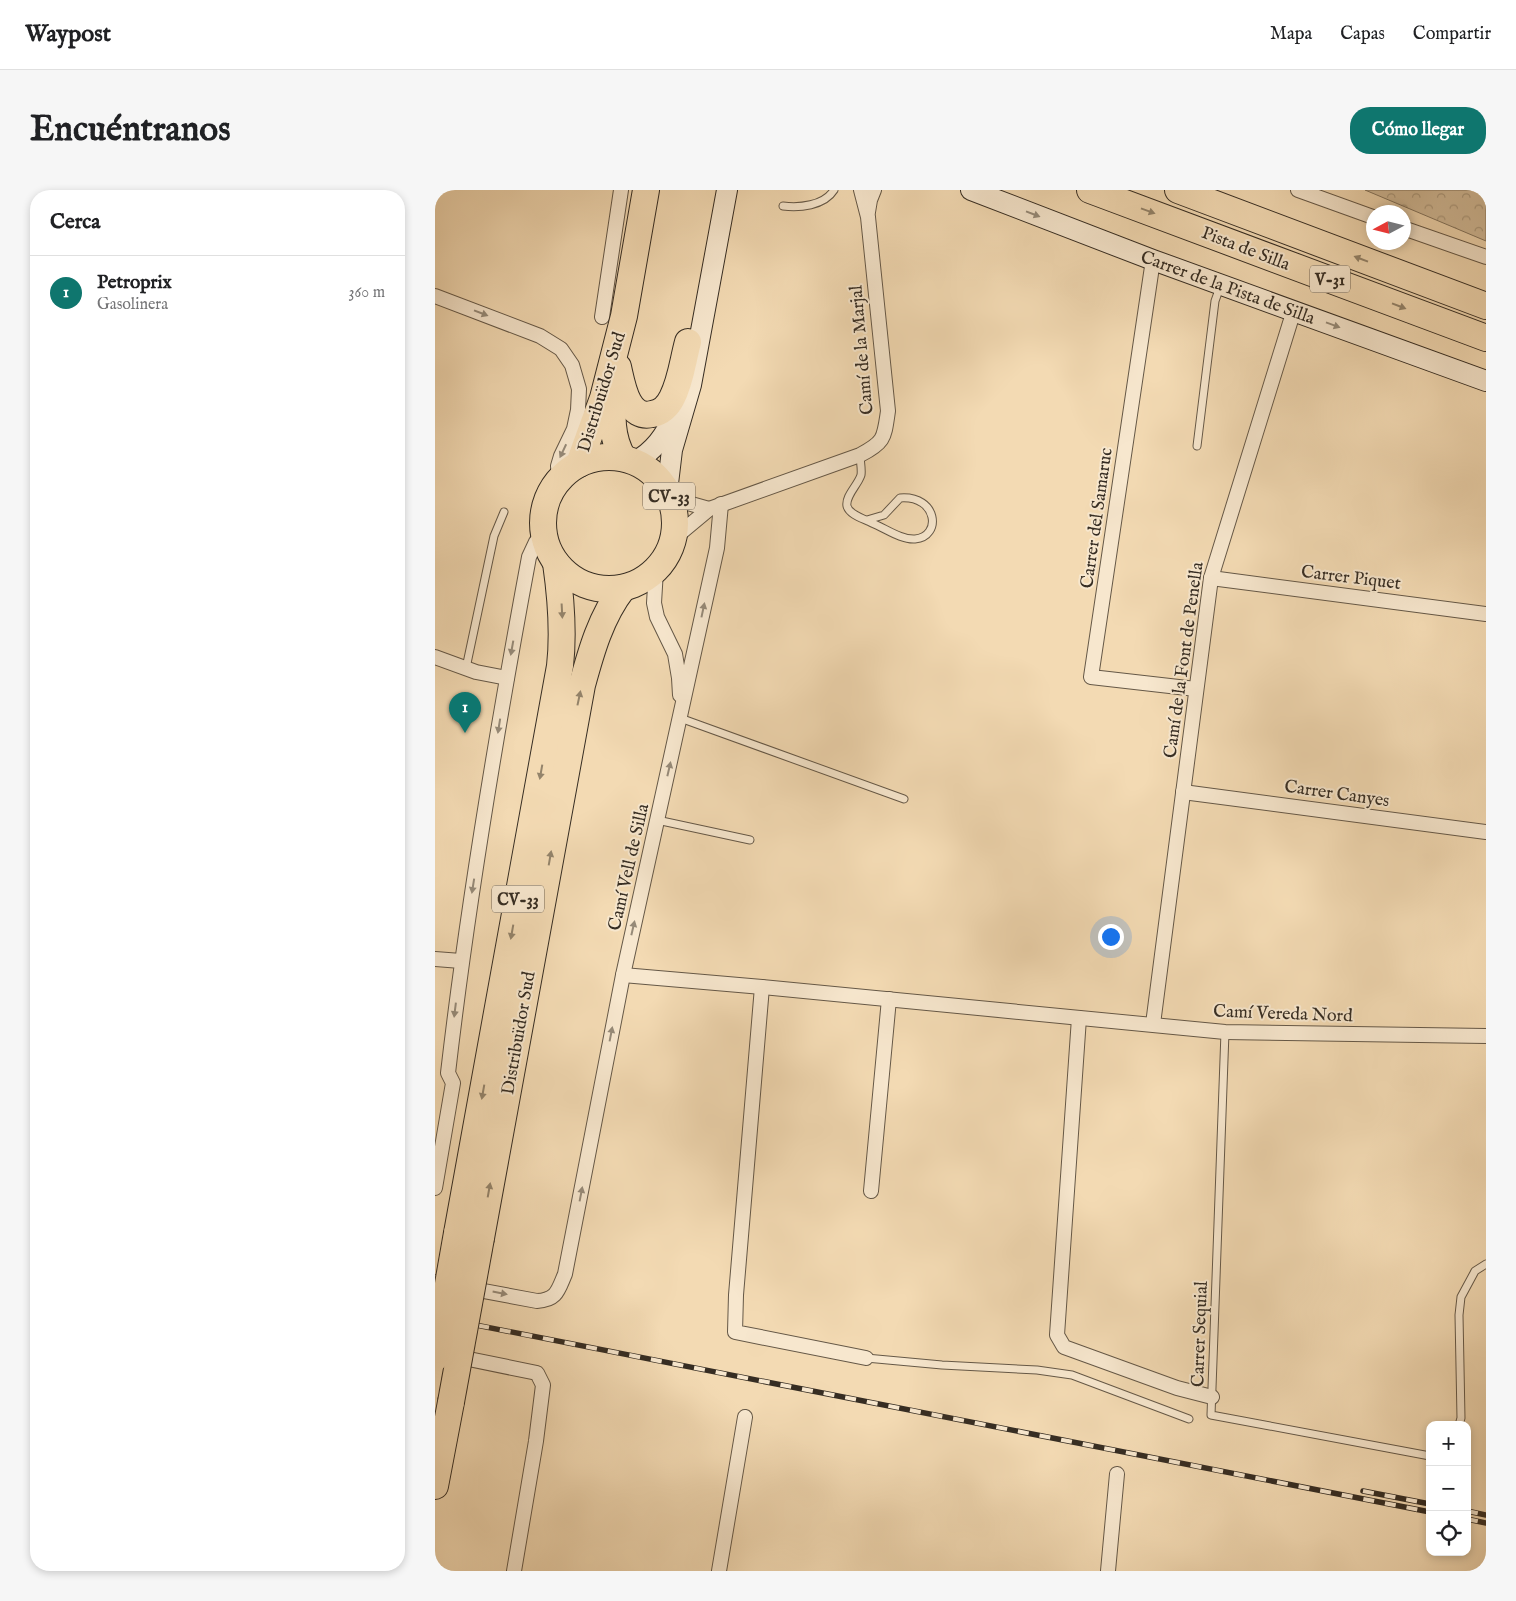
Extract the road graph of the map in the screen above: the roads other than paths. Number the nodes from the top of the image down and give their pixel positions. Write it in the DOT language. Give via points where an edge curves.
graph roads {
  1 [pos="621,190"];
  2 [pos="646,190"];
  3 [pos="717,190"];
  4 [pos="727,190"];
  5 [pos="834,190"];
  6 [pos="861,190"];
  7 [pos="874,190"];
  8 [pos="971,190"];
  9 [pos="1090,190"];
  10 [pos="1178,190"];
  11 [pos="1297,190"];
  12 [pos="783,206"];
  13 [pos="1366,215"];
  14 [pos="868,218"];
  15 [pos="1411,231"];
  16 [pos="1486,257"];
  17 [pos="1153,260"];
  18 [pos="1221,284"];
  19 [pos="435,296"];
  20 [pos="1486,306"];
  21 [pos="1294,310"];
  22 [pos="613,316"];
  23 [pos="1486,338"];
  24 [pos="688,342"];
  25 [pos="618,367"];
  26 [pos="1486,382"];
  27 [pos="1197,446"];
  28 [pos="860,455"];
  29 [pos="628,460"];
  30 [pos="569,472"];
  31 [pos="669,495"];
  32 [pos="715,506"];
  33 [pos="504,512"];
  34 [pos="867,520"];
  35 [pos="544,536"];
  36 [pos="673,539"];
  37 [pos="556,563"];
  38 [pos="656,570"];
  39 [pos="1211,578"];
  40 [pos="623,588"];
  41 [pos="1486,614"];
  42 [pos="435,657"];
  43 [pos="466,668"];
  44 [pos="507,678"];
  45 [pos="1197,689"];
  46 [pos="680,718"];
  47 [pos="1183,792"];
  48 [pos="904,799"];
  49 [pos="657,820"];
  50 [pos="1486,832"];
  51 [pos="750,840"];
  52 [pos="435,959"];
  53 [pos="461,961"];
  54 [pos="623,975"];
  55 [pos="762,987"];
  56 [pos="889,999"];
  57 [pos="1079,1018"];
  58 [pos="1153,1024"];
  59 [pos="1225,1032"];
  60 [pos="1486,1036"];
  61 [pos="435,1188"];
  62 [pos="871,1191"];
  63 [pos="469,1235"];
  64 [pos="1486,1264"];
  65 [pos="435,1282"];
  66 [pos="435,1353"];
  67 [pos="435,1358"];
  68 [pos="866,1358"];
  69 [pos="1212,1397"];
  70 [pos="745,1417"];
  71 [pos="1189,1419"];
  72 [pos="1460,1421"];
  73 [pos="1426,1455"];
  74 [pos="1117,1474"];
  75 [pos="435,1486"];
  76 [pos="514,1571"];
  77 [pos="719,1571"];
  78 [pos="1108,1571"];
  1 -- 22 [label="street"];
  2 -- 22 [label="highway"];
  3 -- 24 [label="street"];
  4 -- 31 [label="street, CV-33" via="688,399 673,450"];
  5 -- 12 [label="lane" via="820,201 798,208"];
  6 -- 14 [label="street, Camí de la Marjal"];
  7 -- 14 [label="street, Camí de la Marjal"];
  8 -- 17 [label="street, Carrer de la Pista de Silla, one-way"];
  9 -- 23 [label="highway, Pista de Silla / V-31, one-way"];
  20 -- 10 [label="highway, Pista de Silla / V-31, one-way"];
  11 -- 13 [label="street"];
  14 -- 28 [label="street, Camí de la Marjal" via="888,411 885,436 876,447"];
  15 -- 16 [label="street"];
  17 -- 18 [label="street, Carrer de la Pista de Silla"];
  17 -- 45 [label="street, Carrer del Samaruc" via="1091,677"];
  18 -- 21 [label="street, Carrer de la Pista de Silla"];
  18 -- 27 [label="lane" via="1215,302"];
  19 -- 30 [label="street, one-way" via="541,336 561,349 572,365 579,389 574,429 558,466"];
  21 -- 26 [label="street, Carrer de la Pista de Silla, one-way"];
  21 -- 39 [label="street, Camí de la Font de Penella"];
  22 -- 25 [label="highway, Distribuïdor Sud"];
  22 -- 30 [label="highway, Distribuïdor Sud / CV-33" via="603,398"];
  24 -- 25 [label="highway" via="672,399 661,412 640,414 633,409"];
  24 -- 29 [label="street, CV-33" via="682,392 674,416 659,443 643,457"];
  25 -- 29 [label="highway, Distribuïdor Sud" via="613,438"];
  28 -- 32 [label="street, Camí de la Marjal"];
  28 -- 34 [label="lane" via="861,475 847,506 849,511"];
  29 -- 30 [label="highway" via="601,457"];
  29 -- 31 [label="highway, CV-33" via="653,474"];
  30 -- 35 [label="highway, CV-33" via="548,497 543,516"];
  31 -- 32 [label="street" via="690,505"];
  31 -- 36 [label="highway, CV-33" via="675,518"];
  32 -- 36 [label="street, Camí de la Marjal"];
  46 -- 32 [label="street, Camí Vell de Silla, one-way" via="717,548"];
  33 -- 43 [label="lane" via="494,536"];
  34 -- 34 [label="lane" via="916,539 931,529 933,517 919,500 909,497 900,498 884,515"];
  35 -- 37 [label="highway, CV-33"];
  35 -- 44 [label="street, one-way" via="536,542 529,557"];
  36 -- 38 [label="highway, CV-33" via="667,556"];
  37 -- 40 [label="highway, CV-33" via="586,586"];
  37 -- 63 [label="highway, Distribuïdor Sud / CV-33, one-way" via="563,637 560,666"];
  38 -- 40 [label="highway, CV-33" via="641,582"];
  38 -- 46 [label="street" via="654,603 657,617 675,654"];
  39 -- 41 [label="street, Carrer Piquet"];
  39 -- 45 [label="street, Camí de la Font de Penella"];
  63 -- 40 [label="highway, Distribuïdor Sud / CV-33, one-way" via="582,686 599,629"];
  42 -- 43 [label="street"];
  43 -- 44 [label="street"];
  44 -- 53 [label="street, one-way"];
  45 -- 47 [label="street, Camí de la Font de Penella"];
  46 -- 48 [label="lane"];
  49 -- 46 [label="street, Camí Vell de Silla, one-way"];
  47 -- 50 [label="street, Carrer Canyes"];
  47 -- 58 [label="street, Camí de la Font de Penella"];
  49 -- 51 [label="lane"];
  54 -- 49 [label="street, Camí Vell de Silla, one-way"];
  52 -- 53 [label="street"];
  53 -- 61 [label="street, one-way" via="448,1073 453,1083"];
  54 -- 55 [label="street"];
  65 -- 54 [label="street, Camí Vell de Silla, one-way" via="537,1300 547,1300 557,1294 565,1274"];
  55 -- 56 [label="street"];
  55 -- 68 [label="street" via="735,1332"];
  56 -- 57 [label="street, Camí Vereda Nord"];
  56 -- 62 [label="street"];
  57 -- 58 [label="street, Camí Vereda Nord"];
  57 -- 69 [label="street" via="1057,1335 1064,1347 1177,1388"];
  58 -- 59 [label="street, Camí Vereda Nord"];
  59 -- 60 [label="street, Camí Vereda Nord"];
  59 -- 69 [label="lane, Carrer Sequial"];
  63 -- 67 [label="highway, Distribuïdor Sud / CV-33, bridge"];
  63 -- 75 [label="highway, Distribuïdor Sud / CV-33, bridge" via="451,1402"];
  64 -- 72 [label="lane" via="1475,1271 1461,1297"];
  66 -- 76 [label="street" via="529,1370 537,1373 543,1385"];
  68 -- 71 [label="lane" via="1072,1374"];
  69 -- 73 [label="lane, Carrer Sequial" via="1211,1415"];
  70 -- 77 [label="street"];
  74 -- 78 [label="street"];
}
